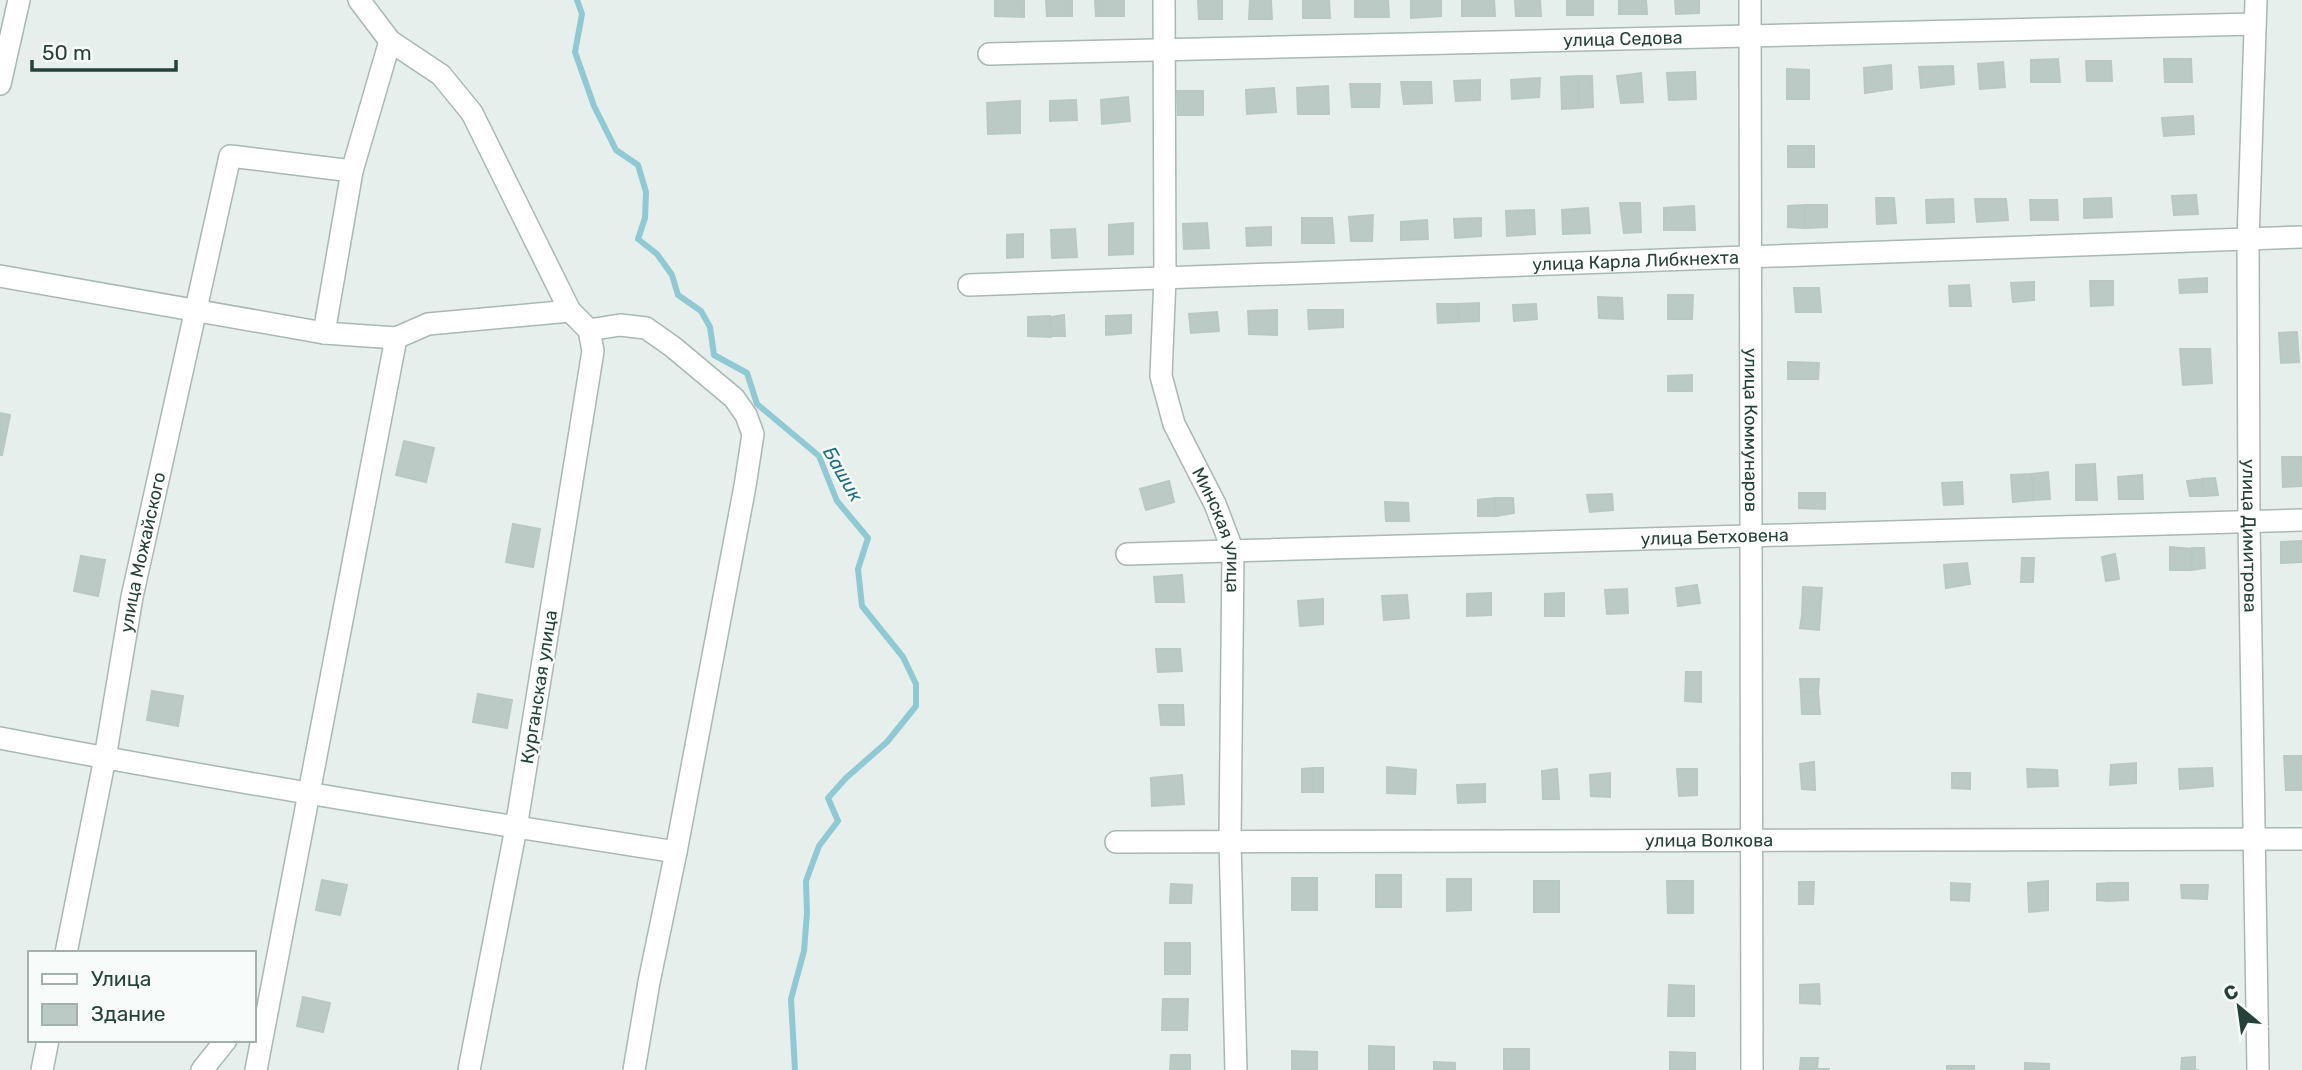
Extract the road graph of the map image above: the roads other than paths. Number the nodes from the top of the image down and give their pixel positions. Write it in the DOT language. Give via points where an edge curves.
graph roads {
  1 [pos="19,0"];
  2 [pos="359,0"];
  3 [pos="1164,0"];
  4 [pos="1750,0"];
  5 [pos="2256,0"];
  6 [pos="2255,24"];
  7 [pos="1750,36"];
  8 [pos="390,41"];
  9 [pos="1164,50"];
  10 [pos="989,54"];
  11 [pos="0,84"];
  12 [pos="352,171"];
  13 [pos="2302,237"];
  14 [pos="2248,241"];
  15 [pos="1750,258"];
  16 [pos="0,276"];
  17 [pos="1165,278"];
  18 [pos="969,285"];
  19 [pos="570,311"];
  20 [pos="196,312"];
  21 [pos="589,330"];
  22 [pos="324,333"];
  23 [pos="396,338"];
  24 [pos="2302,520"];
  25 [pos="2249,522"];
  26 [pos="1751,536"];
  27 [pos="1233,551"];
  28 [pos="1126,554"];
  29 [pos="0,738"];
  30 [pos="105,758"];
  31 [pos="308,793"];
  32 [pos="516,828"];
  33 [pos="2254,839"];
  34 [pos="2302,839"];
  35 [pos="1752,840"];
  36 [pos="1116,842"];
  37 [pos="1230,842"];
  38 [pos="676,852"];
  39 [pos="66,951"];
  40 [pos="271,990"];
  41 [pos="256,1001"];
  42 [pos="48,1042"];
  43 [pos="224,1042"];
  44 [pos="42,1070"];
  45 [pos="202,1070"];
  46 [pos="256,1070"];
  47 [pos="469,1070"];
  48 [pos="634,1070"];
  49 [pos="1236,1070"];
  50 [pos="1752,1070"];
  51 [pos="2258,1070"];
  1 -- 11 [label="street"];
  2 -- 8 [label="street"];
  3 -- 9 [label="street, Минская улица"];
  4 -- 7 [label="street, улица Коммунаров"];
  5 -- 6 [label="street, улица Димитрова"];
  6 -- 7 [label="street, улица Седова"];
  6 -- 14 [label="street, улица Димитрова"];
  7 -- 9 [label="street, улица Седова"];
  7 -- 15 [label="street, улица Коммунаров"];
  8 -- 12 [label="street"];
  8 -- 19 [label="street" via="441,75 472,113"];
  9 -- 10 [label="street, улица Седова"];
  9 -- 17 [label="street, Минская улица"];
  12 -- 20 [label="street, улица Можайского" via="230,156"];
  12 -- 22 [label="street"];
  13 -- 14 [label="street, улица Карла Либкнехта"];
  14 -- 15 [label="street, улица Карла Либкнехта"];
  14 -- 25 [label="street, улица Димитрова"];
  15 -- 17 [label="street, улица Карла Либкнехта"];
  15 -- 26 [label="street, улица Коммунаров"];
  16 -- 20 [label="street"];
  17 -- 18 [label="street, улица Карла Либкнехта"];
  17 -- 27 [label="street, Минская улица" via="1161,376 1174,424"];
  19 -- 21 [label="street"];
  19 -- 23 [label="street" via="429,324"];
  20 -- 22 [label="street"];
  20 -- 30 [label="street, улица Можайского" via="132,597"];
  21 -- 32 [label="street, Курганская улица" via="593,351"];
  21 -- 38 [label="street" via="620,325 646,328 734,398 747,415 753,435"];
  22 -- 23 [label="street"];
  23 -- 31 [label="street"];
  24 -- 25 [label="street, улица Бетховена"];
  25 -- 26 [label="street, улица Бетховена"];
  25 -- 33 [label="street, улица Димитрова"];
  26 -- 27 [label="street, улица Бетховена"];
  26 -- 35 [label="street, улица Коммунаров"];
  27 -- 28 [label="street, улица Бетховена"];
  27 -- 37 [label="street, Минская улица"];
  29 -- 30 [label="street"];
  30 -- 31 [label="street"];
  30 -- 39 [label="street, улица Можайского"];
  31 -- 32 [label="street"];
  31 -- 40 [label="street"];
  32 -- 38 [label="street"];
  32 -- 47 [label="street, Курганская улица"];
  33 -- 34 [label="street, улица Волкова"];
  33 -- 35 [label="street, улица Волкова"];
  33 -- 51 [label="street, улица Димитрова"];
  35 -- 37 [label="street, улица Волкова"];
  35 -- 50 [label="street, улица Коммунаров"];
  36 -- 37 [label="street, улица Волкова"];
  37 -- 49 [label="street, Минская улица"];
  38 -- 48 [label="street"];
  40 -- 41 [label="street"];
  40 -- 46 [label="street"];
  42 -- 44 [label="street"];
  43 -- 45 [label="street"];
}
